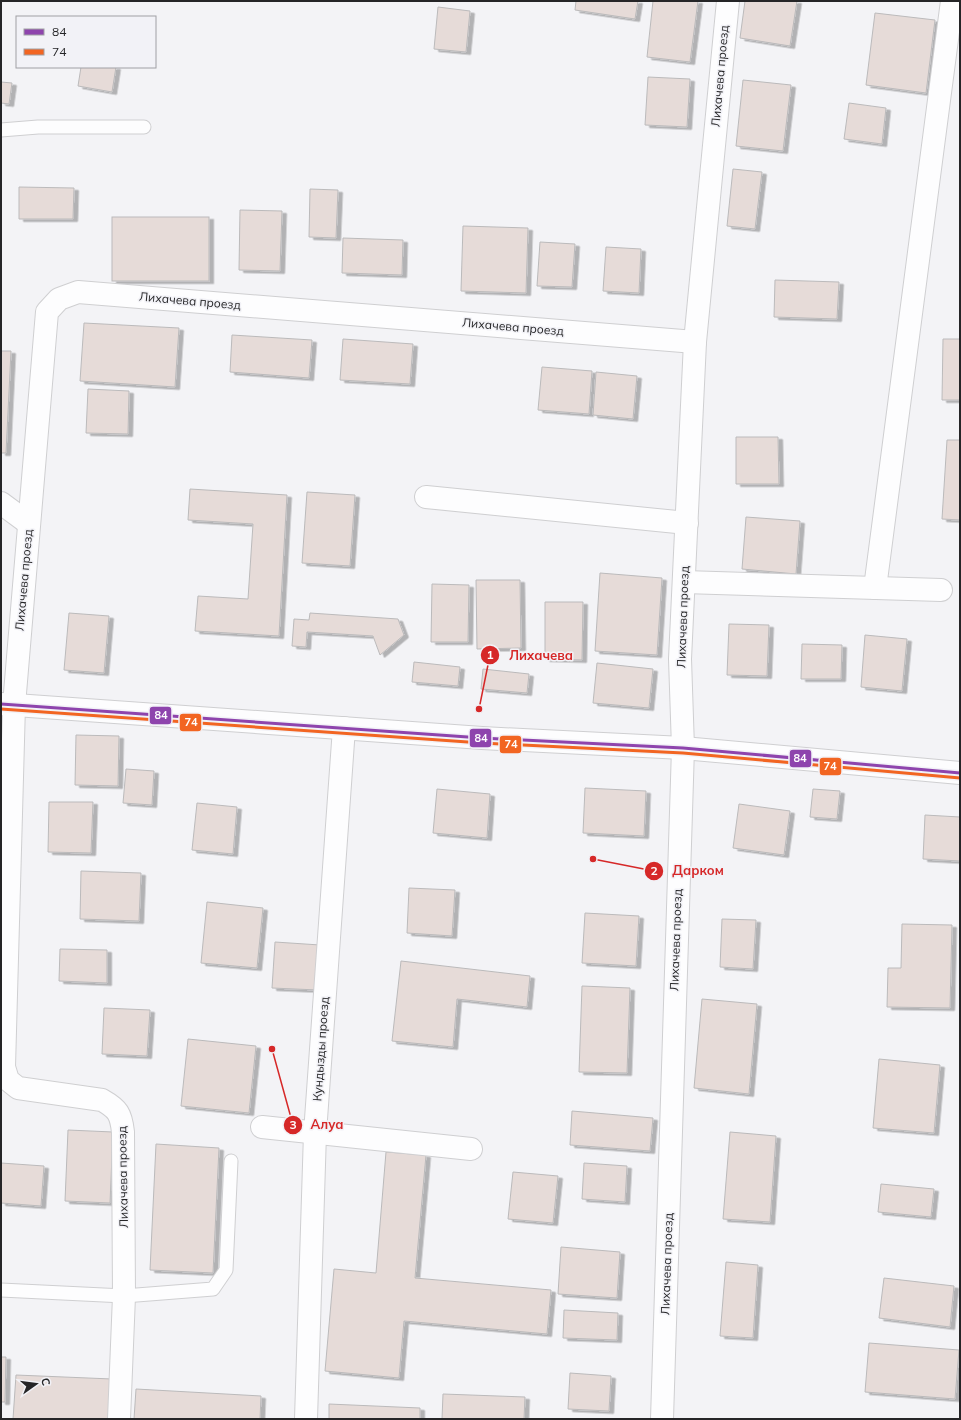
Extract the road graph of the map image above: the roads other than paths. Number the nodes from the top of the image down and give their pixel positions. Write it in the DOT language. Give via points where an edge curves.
graph roads {
  1 [pos="728,1"];
  2 [pos="952,1"];
  3 [pos="144,128"];
  4 [pos="1,130"];
  5 [pos="695,342"];
  6 [pos="426,497"];
  7 [pos="1,503"];
  8 [pos="28,523"];
  9 [pos="687,523"];
  10 [pos="684,582"];
  11 [pos="875,588"];
  12 [pos="941,590"];
  13 [pos="7,704"];
  14 [pos="344,728"];
  15 [pos="683,748"];
  16 [pos="960,773"];
  17 [pos="262,1127"];
  18 [pos="315,1133"];
  19 [pos="471,1149"];
  20 [pos="230,1161"];
  21 [pos="1,1290"];
  22 [pos="124,1296"];
  23 [pos="119,1419"];
  24 [pos="306,1419"];
  25 [pos="662,1419"];
  1 -- 5 [label="street, Лихачева проезд"];
  2 -- 11 [label="street"];
  3 -- 4 [label="lane" via="38,127"];
  5 -- 8 [label="street, Лихачева проезд" via="78,292 59,299 47,312"];
  5 -- 9 [label="street, Лихачева проезд"];
  6 -- 9 [label="street"];
  7 -- 8 [label="street"];
  8 -- 13 [label="street, Лихачева проезд"];
  9 -- 10 [label="street, Лихачева проезд"];
  10 -- 11 [label="street"];
  10 -- 15 [label="street, Лихачева проезд" via="680,659"];
  11 -- 12 [label="street"];
  13 -- 14 [label="street"];
  13 -- 22 [label="street, Лихачева проезд" via="4,1067 8,1080 18,1088 102,1100 120,1114 124,1132"];
  14 -- 15 [label="street"];
  14 -- 18 [label="street, Кундызды проезд"];
  15 -- 16 [label="street"];
  15 -- 25 [label="street, Лихачева проезд"];
  17 -- 18 [label="street"];
  18 -- 19 [label="street"];
  18 -- 24 [label="street, Кундызды проезд"];
  20 -- 22 [label="lane" via="226,1270 213,1290"];
  21 -- 22 [label="lane"];
  22 -- 23 [label="street, Лихачева проезд"];
}
